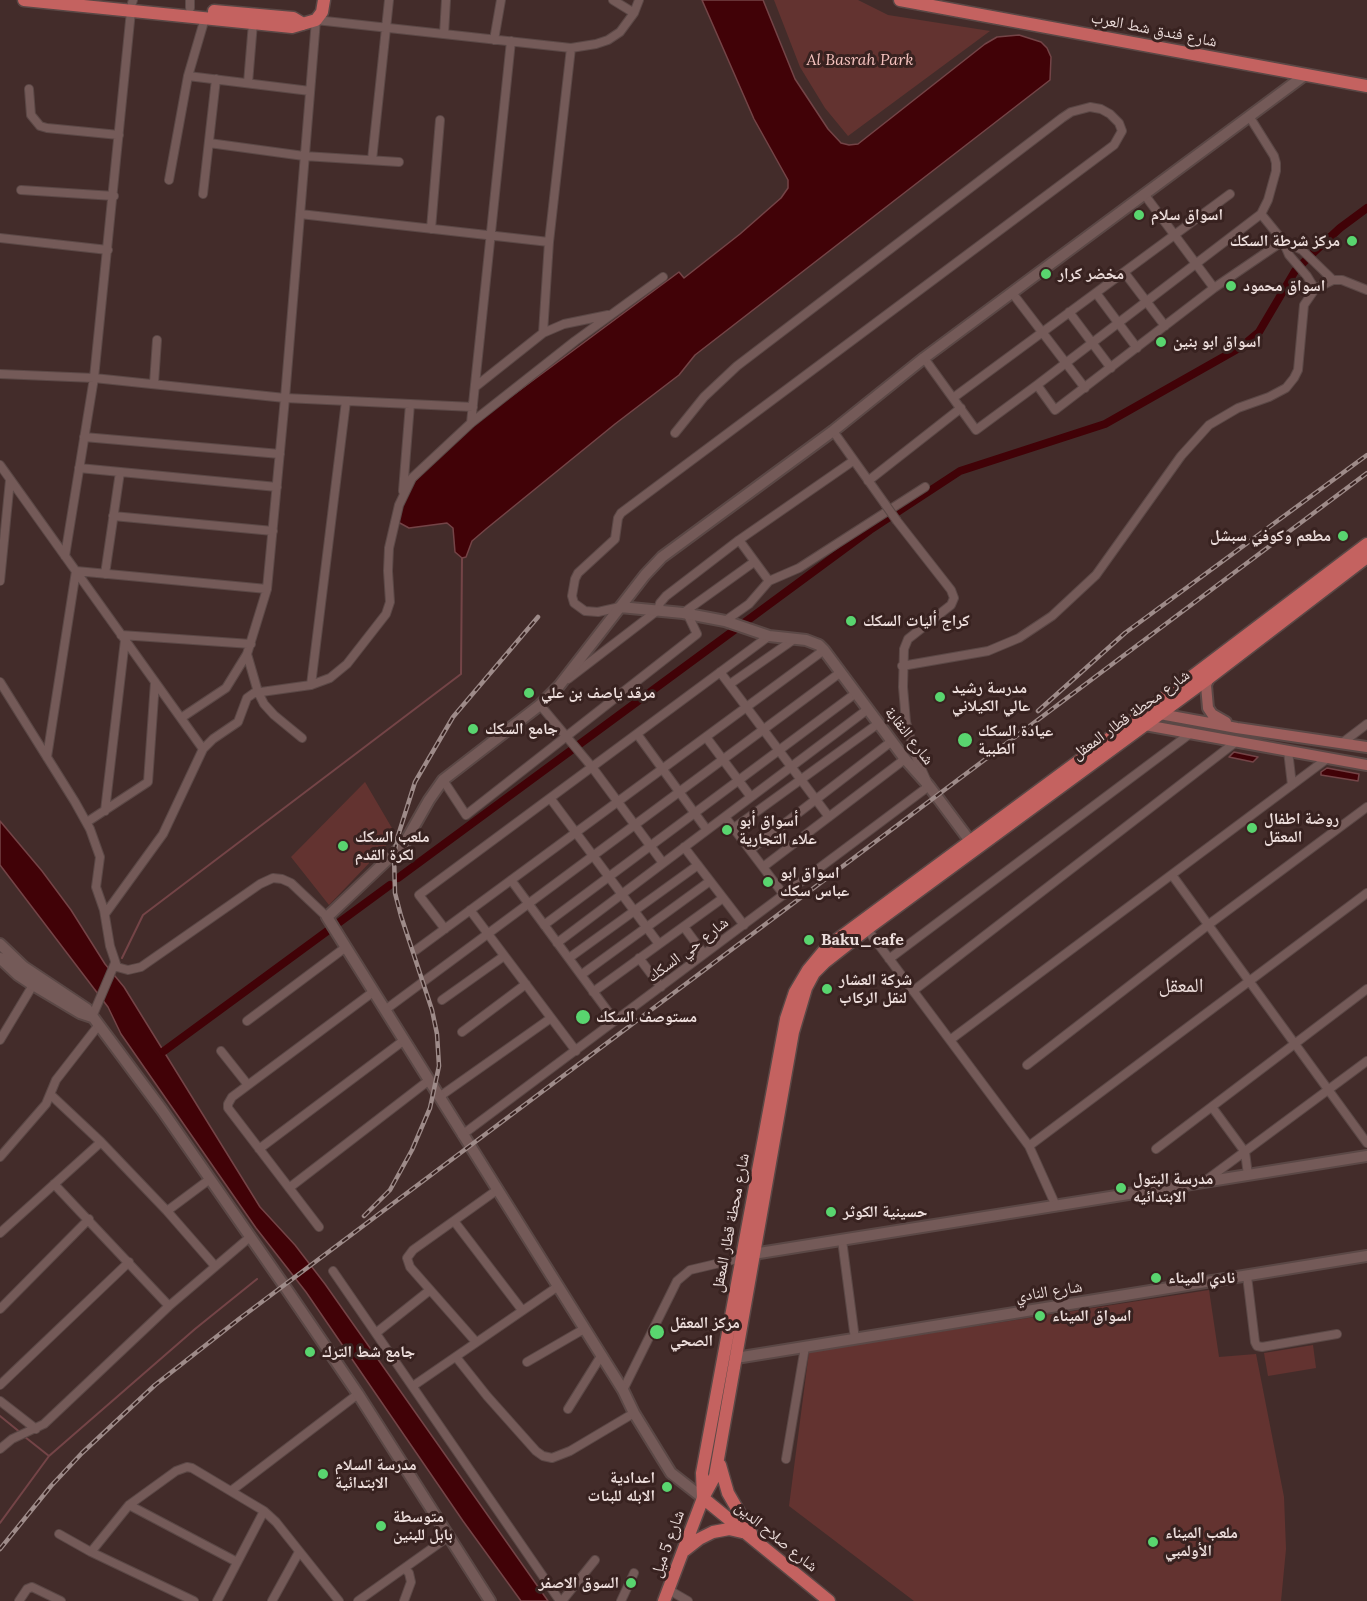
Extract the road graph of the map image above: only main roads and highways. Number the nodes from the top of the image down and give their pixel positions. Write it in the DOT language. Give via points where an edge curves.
graph roads {
  1 [pos="24,0"];
  2 [pos="103,0"];
  3 [pos="324,0"];
  4 [pos="900,0"];
  5 [pos="132,4"];
  6 [pos="190,4"];
  7 [pos="310,22"];
  8 [pos="1367,86"];
  9 [pos="1367,544"];
  10 [pos="1367,557"];
  11 [pos="1209,678"];
  12 [pos="1160,711"];
  13 [pos="1141,721"];
  14 [pos="1162,728"];
  15 [pos="1237,728"];
  16 [pos="1293,735"];
  17 [pos="1367,747"];
  18 [pos="1288,751"];
  19 [pos="1367,765"];
  20 [pos="747,1256"];
  21 [pos="718,1454"];
  22 [pos="703,1498"];
  23 [pos="746,1533"];
  24 [pos="759,1544"];
  25 [pos="684,1551"];
  26 [pos="667,1595"];
  27 [pos="829,1601"];
  1 -- 5 [label="main road"];
  2 -- 5 [label="main road"];
  3 -- 7 [label="main road" via="322,12"];
  4 -- 8 [label="main road, شارع فندق شط العرب"];
  5 -- 6 [label="main road"];
  5 -- 7 [label="main road" via="205,18 292,27"];
  6 -- 7 [label="main road"];
  9 -- 12 [label="main road, شارع محطة قطار المعقل"];
  10 -- 11 [label="main road, شارع محطة قطار المعقل"];
  11 -- 12 [label="main road, شارع محطة قطار المعقل"];
  11 -- 15 [label="main road" via="1208,708"];
  12 -- 13 [label="main road, شارع محطة قطار المعقل"];
  12 -- 14 [label="main road"];
  12 -- 15 [label="main road"];
  13 -- 14 [label="main road"];
  13 -- 20 [label="main road, شارع محطة قطار المعقل" via="814,973 793,1032"];
  13 -- 20 [label="main road, شارع محطة قطار المعقل" via="827,947 808,969 786,1019"];
  14 -- 18 [label="main road"];
  15 -- 16 [label="main road"];
  16 -- 17 [label="main road"];
  16 -- 18 [label="main road"];
  18 -- 19 [label="main road"];
  20 -- 21 [label="main road, شارع محطة قطار المعقل" via="736,1358"];
  20 -- 22 [label="main road, شارع محطة قطار المعقل" via="702,1473"];
  21 -- 22 [label="main road, شارع محطة قطار المعقل" via="715,1476"];
  21 -- 24 [label="main road" via="728,1493"];
  22 -- 23 [label="main road, شارع صلاح الدين"];
  22 -- 25 [label="main road, شارع 5 ميل"];
  23 -- 24 [label="main road, شارع صلاح الدين"];
  23 -- 25 [label="main road" via="729,1529 713,1532"];
  24 -- 27 [label="main road, شارع صلاح الدين"];
  25 -- 26 [label="main road, شارع 5 ميل"];
}
